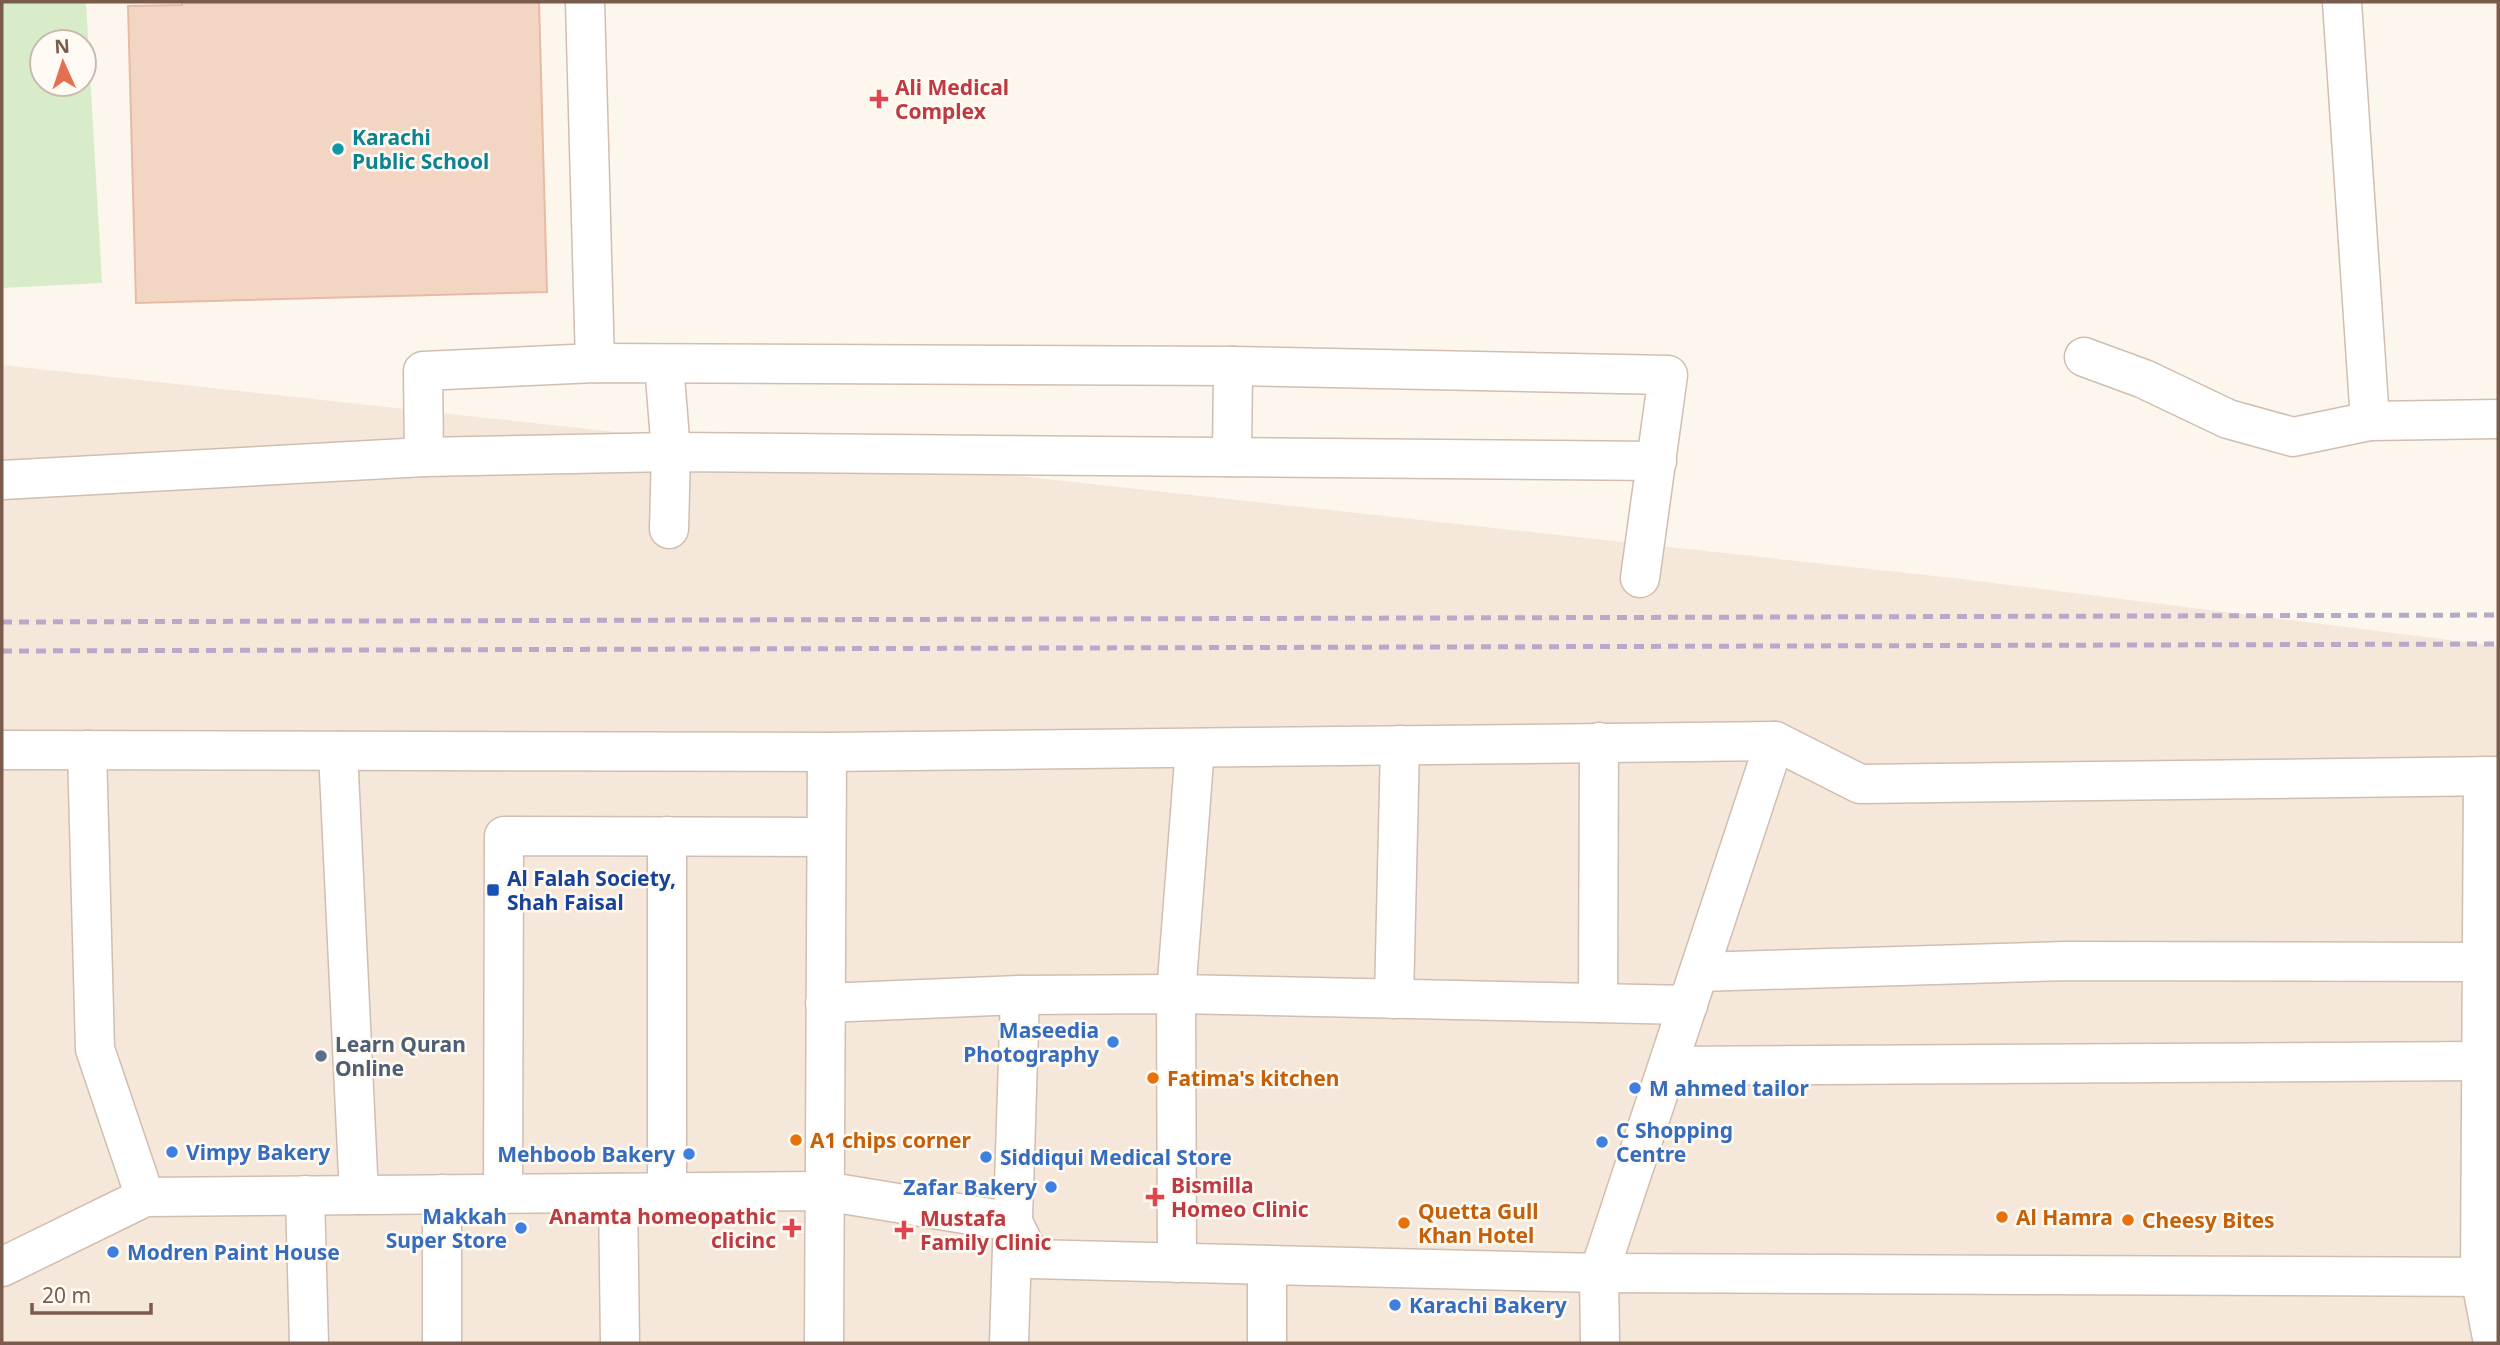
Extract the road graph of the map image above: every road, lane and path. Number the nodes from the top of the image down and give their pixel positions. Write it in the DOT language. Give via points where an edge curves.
graph roads {
  1 [pos="585,2"];
  2 [pos="2342,2"];
  3 [pos="2084,357"];
  4 [pos="595,363"];
  5 [pos="664,364"];
  6 [pos="1233,366"];
  7 [pos="2498,419"];
  8 [pos="2370,421"];
  9 [pos="671,452"];
  10 [pos="424,457"];
  11 [pos="1232,457"];
  12 [pos="1657,461"];
  13 [pos="2,480"];
  14 [pos="669,529"];
  15 [pos="1640,578"];
  16 [pos="1775,741"];
  17 [pos="1599,742"];
  18 [pos="1400,745"];
  19 [pos="1195,748"];
  20 [pos="2,750"];
  21 [pos="87,750"];
  22 [pos="338,751"];
  23 [pos="827,752"];
  24 [pos="2491,776"];
  25 [pos="667,836"];
  26 [pos="826,837"];
  27 [pos="2482,962"];
  28 [pos="1693,988"];
  29 [pos="1176,994"];
  30 [pos="1020,995"];
  31 [pos="1394,999"];
  32 [pos="825,1003"];
  33 [pos="1598,1003"];
  34 [pos="2482,1061"];
  35 [pos="1668,1066"];
  36 [pos="824,1191"];
  37 [pos="618,1192"];
  38 [pos="667,1192"];
  39 [pos="503,1193"];
  40 [pos="442,1194"];
  41 [pos="305,1195"];
  42 [pos="359,1195"];
  43 [pos="145,1197"];
  44 [pos="1013,1222"];
  45 [pos="1177,1263"];
  46 [pos="1267,1265"];
  47 [pos="2,1268"];
  48 [pos="1599,1273"];
  49 [pos="2489,1277"];
  50 [pos="309,1343"];
  51 [pos="442,1343"];
  52 [pos="620,1343"];
  53 [pos="824,1343"];
  54 [pos="1009,1343"];
  55 [pos="1266,1343"];
  56 [pos="1580,1343"];
  57 [pos="1600,1343"];
  58 [pos="2493,1343"];
  1 -- 4 [label="street"];
  2 -- 8 [label="street"];
  3 -- 8 [label="street" via="2144,379 2228,419 2293,437"];
  4 -- 5 [label="street"];
  4 -- 10 [label="street" via="423,371"];
  5 -- 6 [label="street"];
  5 -- 9 [label="street"];
  6 -- 11 [label="street"];
  6 -- 12 [label="street" via="1668,375"];
  7 -- 8 [label="street"];
  9 -- 10 [label="street"];
  9 -- 11 [label="street"];
  9 -- 14 [label="street"];
  10 -- 13 [label="street"];
  11 -- 12 [label="street"];
  12 -- 15 [label="street"];
  16 -- 17 [label="street"];
  16 -- 24 [label="street" via="1860,784"];
  16 -- 28 [label="street"];
  17 -- 18 [label="street"];
  17 -- 33 [label="street"];
  18 -- 19 [label="street"];
  18 -- 31 [label="street"];
  19 -- 23 [label="street"];
  19 -- 29 [label="street"];
  20 -- 21 [label="street"];
  21 -- 22 [label="street"];
  21 -- 43 [label="street" via="95,1049"];
  22 -- 23 [label="street"];
  22 -- 42 [label="street"];
  23 -- 26 [label="street"];
  24 -- 27 [label="street"];
  25 -- 26 [label="street"];
  25 -- 38 [label="street"];
  25 -- 39 [label="street" via="504,836"];
  26 -- 32 [label="street"];
  27 -- 28 [label="street" via="2066,961"];
  27 -- 34 [label="street"];
  28 -- 33 [label="street"];
  28 -- 35 [label="street"];
  29 -- 30 [label="street"];
  29 -- 31 [label="street"];
  29 -- 45 [label="street"];
  30 -- 32 [label="street"];
  30 -- 44 [label="street"];
  31 -- 33 [label="street"];
  32 -- 36 [label="street"];
  34 -- 35 [label="street"];
  34 -- 49 [label="street"];
  35 -- 48 [label="street"];
  36 -- 38 [label="street"];
  36 -- 44 [label="street"];
  36 -- 53 [label="street"];
  37 -- 38 [label="street"];
  37 -- 39 [label="street"];
  37 -- 52 [label="street"];
  39 -- 40 [label="street"];
  40 -- 42 [label="street"];
  40 -- 51 [label="street"];
  41 -- 42 [label="street"];
  41 -- 43 [label="street"];
  41 -- 50 [label="street"];
  43 -- 47 [label="street"];
  44 -- 45 [label="street" via="1031,1259"];
  44 -- 54 [label="street"];
  45 -- 46 [label="street"];
  46 -- 48 [label="street"];
  46 -- 55 [label="street"];
  48 -- 49 [label="street"];
  48 -- 56 [label="street"];
  48 -- 57 [label="street"];
  49 -- 58 [label="street"];
}
